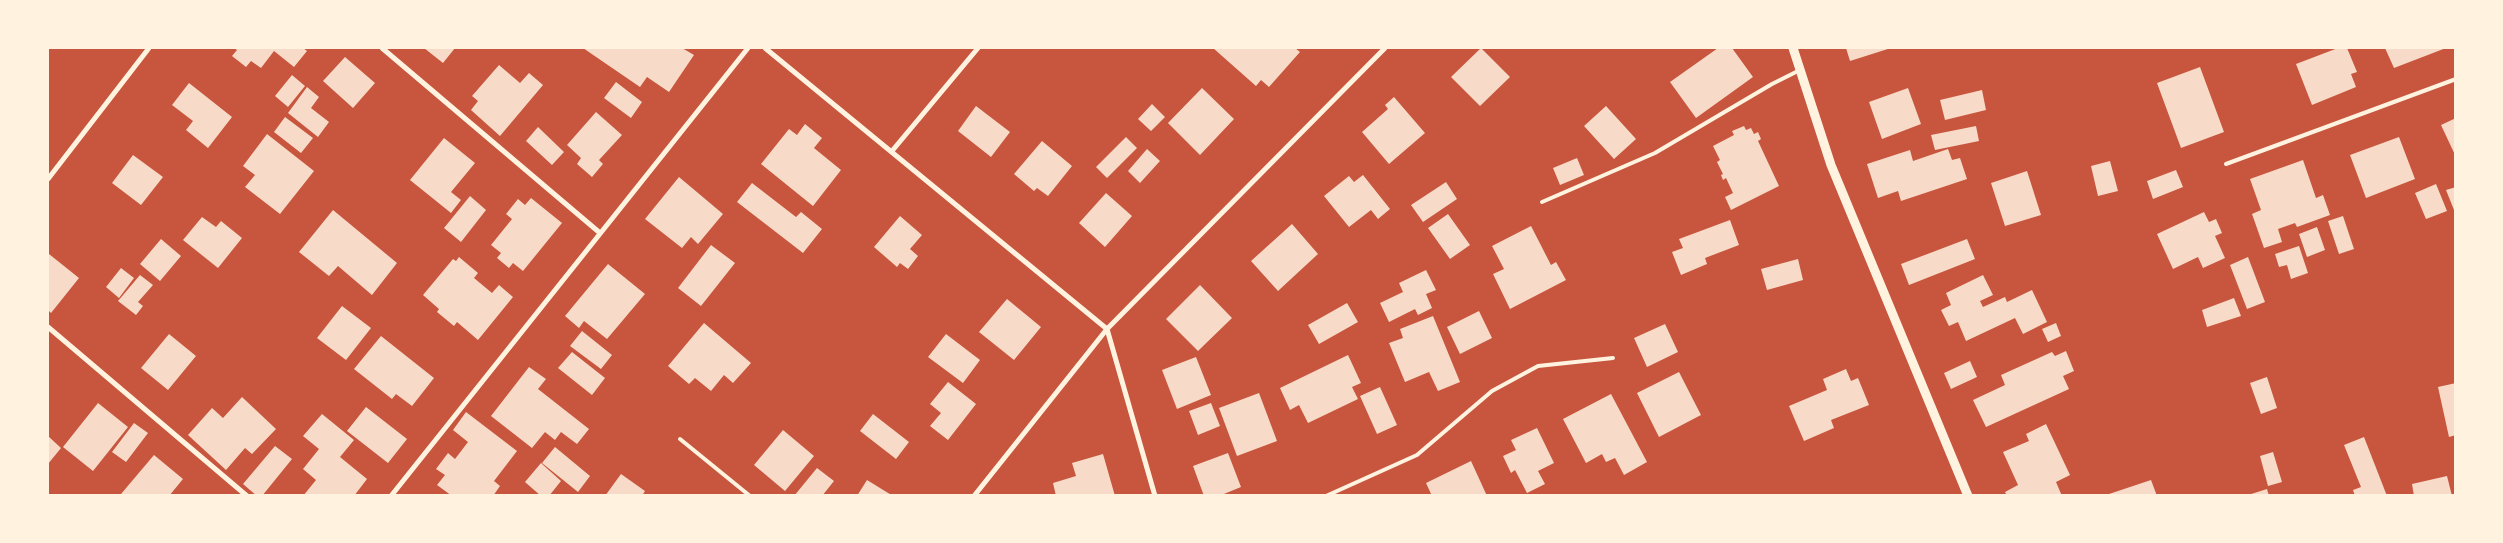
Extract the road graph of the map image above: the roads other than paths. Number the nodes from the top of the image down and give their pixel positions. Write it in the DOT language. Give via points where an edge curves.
graph roads {
  1 [pos="149,48"];
  2 [pos="382,48"];
  3 [pos="748,48"];
  4 [pos="765,48"];
  5 [pos="978,48"];
  6 [pos="1385,48"];
  7 [pos="1793,48"];
  8 [pos="1800,70"];
  9 [pos="2456,79"];
  10 [pos="892,151"];
  11 [pos="2226,164"];
  12 [pos="48,179"];
  13 [pos="1542,202"];
  14 [pos="600,233"];
  15 [pos="48,327"];
  16 [pos="1107,329"];
  17 [pos="1613,358"];
  18 [pos="680,439"];
  19 [pos="246,496"];
  20 [pos="390,496"];
  21 [pos="750,496"];
  22 [pos="974,496"];
  23 [pos="1155,496"];
  24 [pos="1326,496"];
  25 [pos="1968,496"];
  1 -- 12 [label="street"];
  2 -- 14 [label="street"];
  3 -- 14 [label="street"];
  4 -- 10 [label="street"];
  5 -- 10 [label="street"];
  6 -- 16 [label="street"];
  7 -- 8 [label="street"];
  8 -- 13 [label="lane" via="1655,153"];
  8 -- 25 [label="street" via="1831,165"];
  9 -- 11 [label="lane"];
  10 -- 16 [label="street"];
  14 -- 20 [label="street"];
  15 -- 19 [label="street"];
  16 -- 22 [label="street"];
  16 -- 23 [label="street"];
  17 -- 24 [label="lane" via="1538,366 1492,390 1417,455"];
  18 -- 21 [label="lane"];
}
